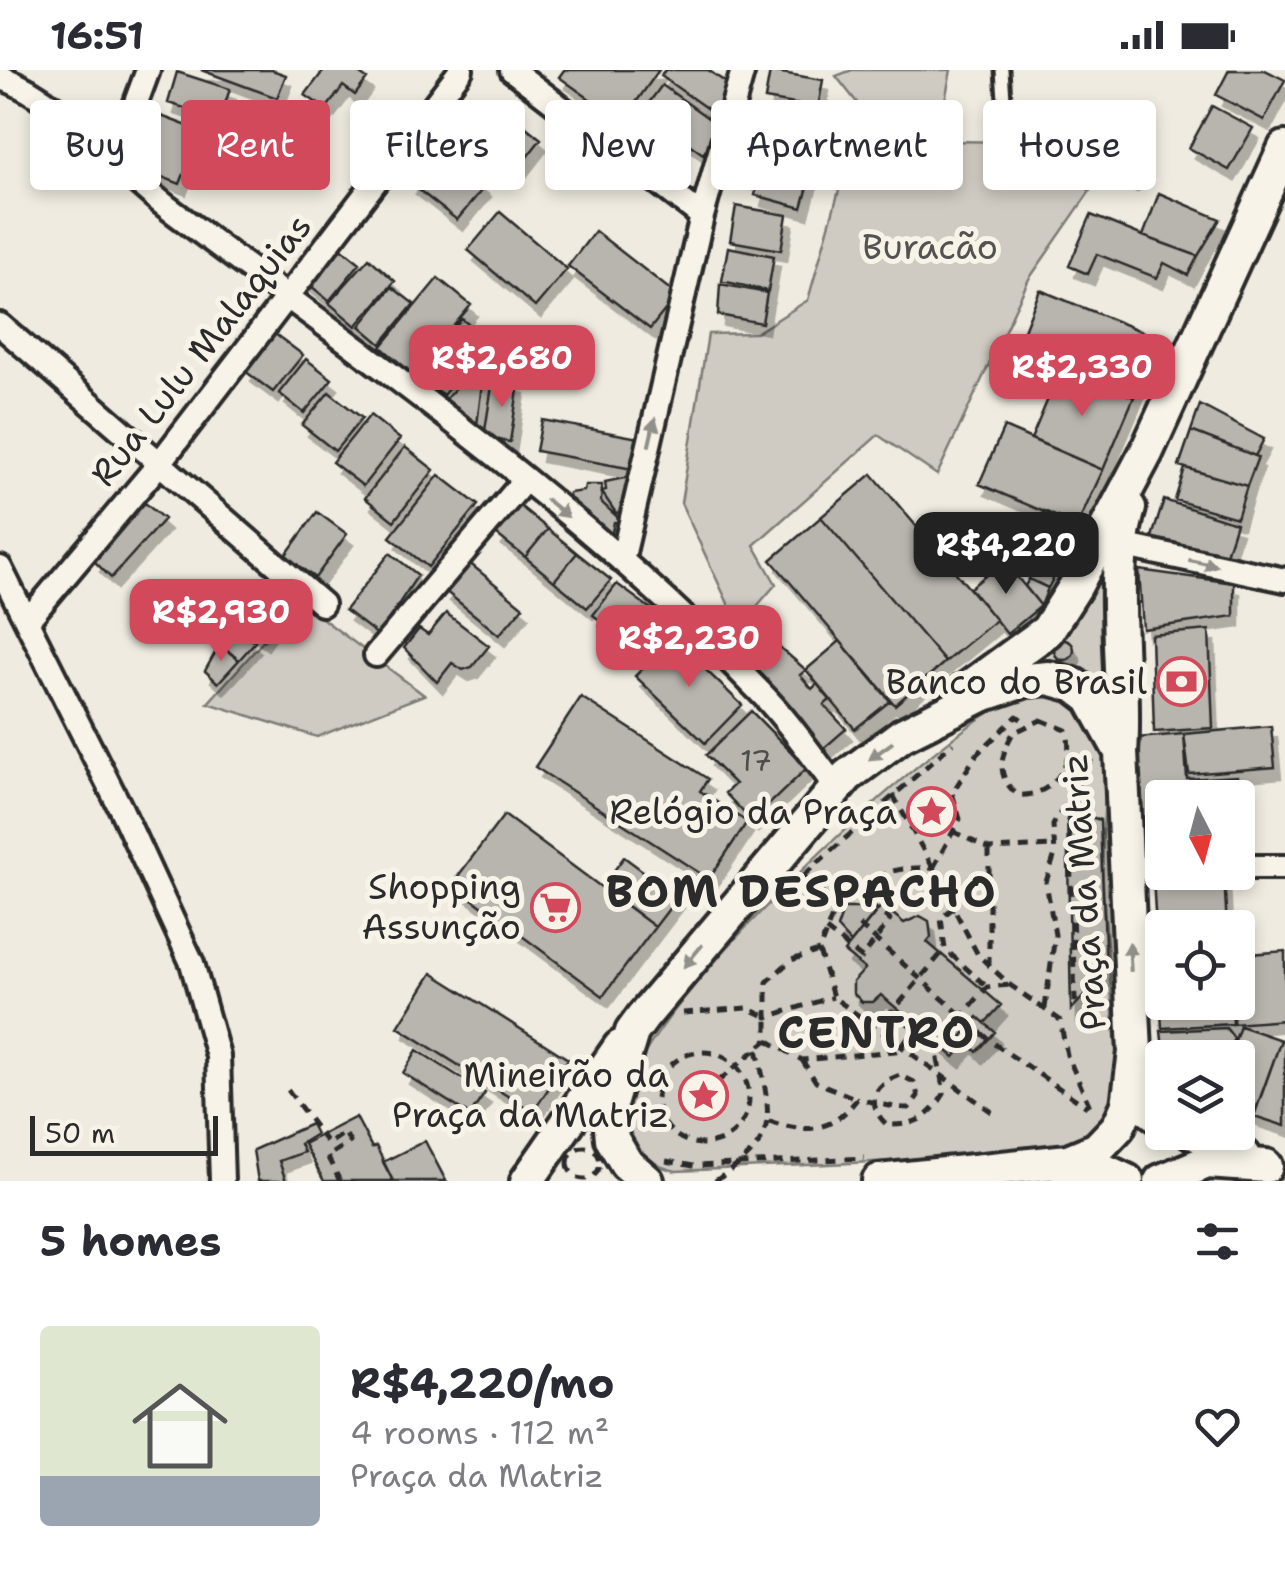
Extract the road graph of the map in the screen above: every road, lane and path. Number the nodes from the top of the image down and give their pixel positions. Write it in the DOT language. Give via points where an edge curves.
graph roads {
  1 [pos="148,70"];
  2 [pos="461,70"];
  3 [pos="512,70"];
  4 [pos="743,70"];
  5 [pos="1002,70"];
  6 [pos="0,77"];
  7 [pos="42,100"];
  8 [pos="137,100"];
  9 [pos="1004,100"];
  10 [pos="1285,148"];
  11 [pos="151,190"];
  12 [pos="702,216"];
  13 [pos="290,295"];
  14 [pos="0,325"];
  15 [pos="1146,453"];
  16 [pos="160,464"];
  17 [pos="524,482"];
  18 [pos="1121,545"];
  19 [pos="622,561"];
  20 [pos="0,568"];
  21 [pos="1285,580"];
  22 [pos="322,604"];
  23 [pos="27,621"];
  24 [pos="376,655"];
  25 [pos="1026,707"];
  26 [pos="1017,716"];
  27 [pos="1027,723"];
  28 [pos="919,726"];
  29 [pos="959,738"];
  30 [pos="1110,750"];
  31 [pos="836,787"];
  32 [pos="893,794"];
  33 [pos="1068,796"];
  34 [pos="952,830"];
  35 [pos="1054,846"];
  36 [pos="989,849"];
  37 [pos="1285,867"];
  38 [pos="933,868"];
  39 [pos="1126,868"];
  40 [pos="1145,868"];
  41 [pos="1255,868"];
  42 [pos="803,876"];
  43 [pos="790,889"];
  44 [pos="856,894"];
  45 [pos="836,906"];
  46 [pos="953,908"];
  47 [pos="859,925"];
  48 [pos="826,930"];
  49 [pos="875,938"];
  50 [pos="945,949"];
  51 [pos="819,950"];
  52 [pos="978,955"];
  53 [pos="989,966"];
  54 [pos="966,968"];
  55 [pos="922,977"];
  56 [pos="1010,985"];
  57 [pos="987,987"];
  58 [pos="833,997"];
  59 [pos="1106,997"];
  60 [pos="686,1000"];
  61 [pos="1045,1008"];
  62 [pos="893,1011"];
  63 [pos="673,1014"];
  64 [pos="964,1016"];
  65 [pos="866,1021"];
  66 [pos="915,1029"];
  67 [pos="632,1032"];
  68 [pos="768,1040"];
  69 [pos="936,1047"];
  70 [pos="757,1048"];
  71 [pos="905,1048"];
  72 [pos="1135,1052"];
  73 [pos="802,1060"];
  74 [pos="941,1075"];
  75 [pos="288,1090"];
  76 [pos="1145,1091"];
  77 [pos="858,1099"];
  78 [pos="874,1101"];
  79 [pos="992,1112"];
  80 [pos="769,1121"];
  81 [pos="739,1127"];
  82 [pos="1232,1150"];
  83 [pos="742,1162"];
  84 [pos="1039,1168"];
  85 [pos="876,1169"];
  86 [pos="649,1170"];
  87 [pos="1276,1170"];
  88 [pos="583,1180"];
  89 [pos="222,1181"];
  90 [pos="340,1181"];
  91 [pos="527,1181"];
  92 [pos="715,1181"];
  93 [pos="1127,1181"];
  94 [pos="1161,1181"];
  1 -- 8 [label="street"];
  2 -- 13 [label="street, Rua Lulu Malaquias"];
  3 -- 12 [label="street"];
  4 -- 12 [label="street"];
  5 -- 9 [label="lane"];
  6 -- 7 [label="street"];
  10 -- 15 [label="main road"];
  11 -- 13 [label="street"];
  19 -- 12 [label="street, one-way"];
  13 -- 16 [label="street, Rua Lulu Malaquias"];
  13 -- 17 [label="street"];
  14 -- 16 [label="street"];
  15 -- 18 [label="main road"];
  15 -- 28 [label="main road" via="1047,630"];
  16 -- 22 [label="street"];
  16 -- 23 [label="street, Rua Lulu Malaquias"];
  17 -- 19 [label="street, one-way"];
  17 -- 24 [label="street"];
  18 -- 21 [label="street, one-way"];
  18 -- 30 [label="main road" via="1124,706"];
  19 -- 31 [label="street" via="763,694"];
  20 -- 23 [label="street"];
  23 -- 89 [label="street" via="192,963 218,1056"];
  25 -- 26 [label="path"];
  26 -- 27 [label="path"];
  26 -- 34 [label="path" via="977,754 952,793 960,819"];
  27 -- 27 [label="path" via="1013,733 1001,760 1005,784 1026,796 1054,782 1070,741 1056,723"];
  28 -- 30 [label="main road, Praça da Matriz" via="982,696 1049,678 1091,698"];
  28 -- 31 [label="main road, Praça da Matriz, one-way"];
  29 -- 32 [label="path"];
  30 -- 33 [label="path"];
  30 -- 39 [label="main road, Praça da Matriz"];
  31 -- 67 [label="main road, Praça da Matriz, one-way"];
  32 -- 38 [label="path"];
  32 -- 42 [label="path"];
  33 -- 35 [label="path" via="1054,825"];
  33 -- 59 [label="path" via="1075,1000 1104,980"];
  34 -- 36 [label="path"];
  34 -- 38 [label="path"];
  35 -- 36 [label="path"];
  35 -- 61 [label="path" via="1046,882 1055,935"];
  36 -- 53 [label="path"];
  37 -- 41 [label="street"];
  38 -- 44 [label="path" via="898,867 871,878"];
  38 -- 46 [label="path"];
  39 -- 40 [label="street"];
  72 -- 39 [label="main road, Praça da Matriz, one-way"];
  42 -- 43 [label="path"];
  42 -- 45 [label="path"];
  44 -- 45 [label="path"];
  44 -- 49 [label="path" via="890,920"];
  45 -- 48 [label="path"];
  46 -- 50 [label="path" via="941,918"];
  46 -- 52 [label="path"];
  47 -- 49 [label="path"];
  48 -- 49 [label="path" via="862,958"];
  48 -- 51 [label="path"];
  49 -- 55 [label="path"];
  50 -- 54 [label="path"];
  50 -- 55 [label="path"];
  51 -- 58 [label="path"];
  51 -- 58 [label="path" via="791,960 767,982 767,1017"];
  52 -- 53 [label="path"];
  52 -- 54 [label="path"];
  53 -- 56 [label="path"];
  54 -- 57 [label="path"];
  55 -- 62 [label="path"];
  55 -- 64 [label="path"];
  56 -- 57 [label="path"];
  56 -- 61 [label="path"];
  57 -- 64 [label="path"];
  58 -- 65 [label="path"];
  60 -- 63 [label="path"];
  61 -- 64 [label="path" via="1060,1020 1090,1110"];
  62 -- 65 [label="path"];
  62 -- 66 [label="path"];
  64 -- 69 [label="path"];
  65 -- 71 [label="path"];
  66 -- 69 [label="path"];
  66 -- 71 [label="path"];
  67 -- 86 [label="main road, Praça da Matriz" via="609,1108 612,1139 626,1163"];
  67 -- 91 [label="main road"];
  68 -- 73 [label="path"];
  69 -- 74 [label="path"];
  70 -- 80 [label="path"];
  71 -- 73 [label="path"];
  71 -- 74 [label="path"];
  72 -- 76 [label="main road"];
  72 -- 84 [label="main road, Praça da Matriz" via="1118,1128 1098,1149"];
  73 -- 77 [label="path" via="816,1082"];
  74 -- 78 [label="path" via="944,1094 937,1105 907,1126 886,1124"];
  74 -- 79 [label="path"];
  75 -- 90 [label="path" via="328,1144 345,1134 350,1142 327,1156"];
  77 -- 78 [label="path"];
  77 -- 80 [label="path" via="822,1129"];
  78 -- 78 [label="path" via="883,1081 900,1075 914,1082 918,1096 908,1108"];
  80 -- 83 [label="path" via="763,1143"];
  81 -- 81 [label="path" via="750,1099 730,1061 701,1052 663,1076 658,1106 672,1132 714,1143"];
  82 -- 87 [label="main road"];
  83 -- 85 [label="path"];
  83 -- 86 [label="path"];
  83 -- 92 [label="path"];
  84 -- 85 [label="main road, Praça da Matriz"];
  84 -- 93 [label="main road" via="1103,1170"];
  87 -- 94 [label="main road" via="1207,1162"];
  88 -- 88 [label="path" via="568,1160 584,1147 594,1150 600,1164"];
}
